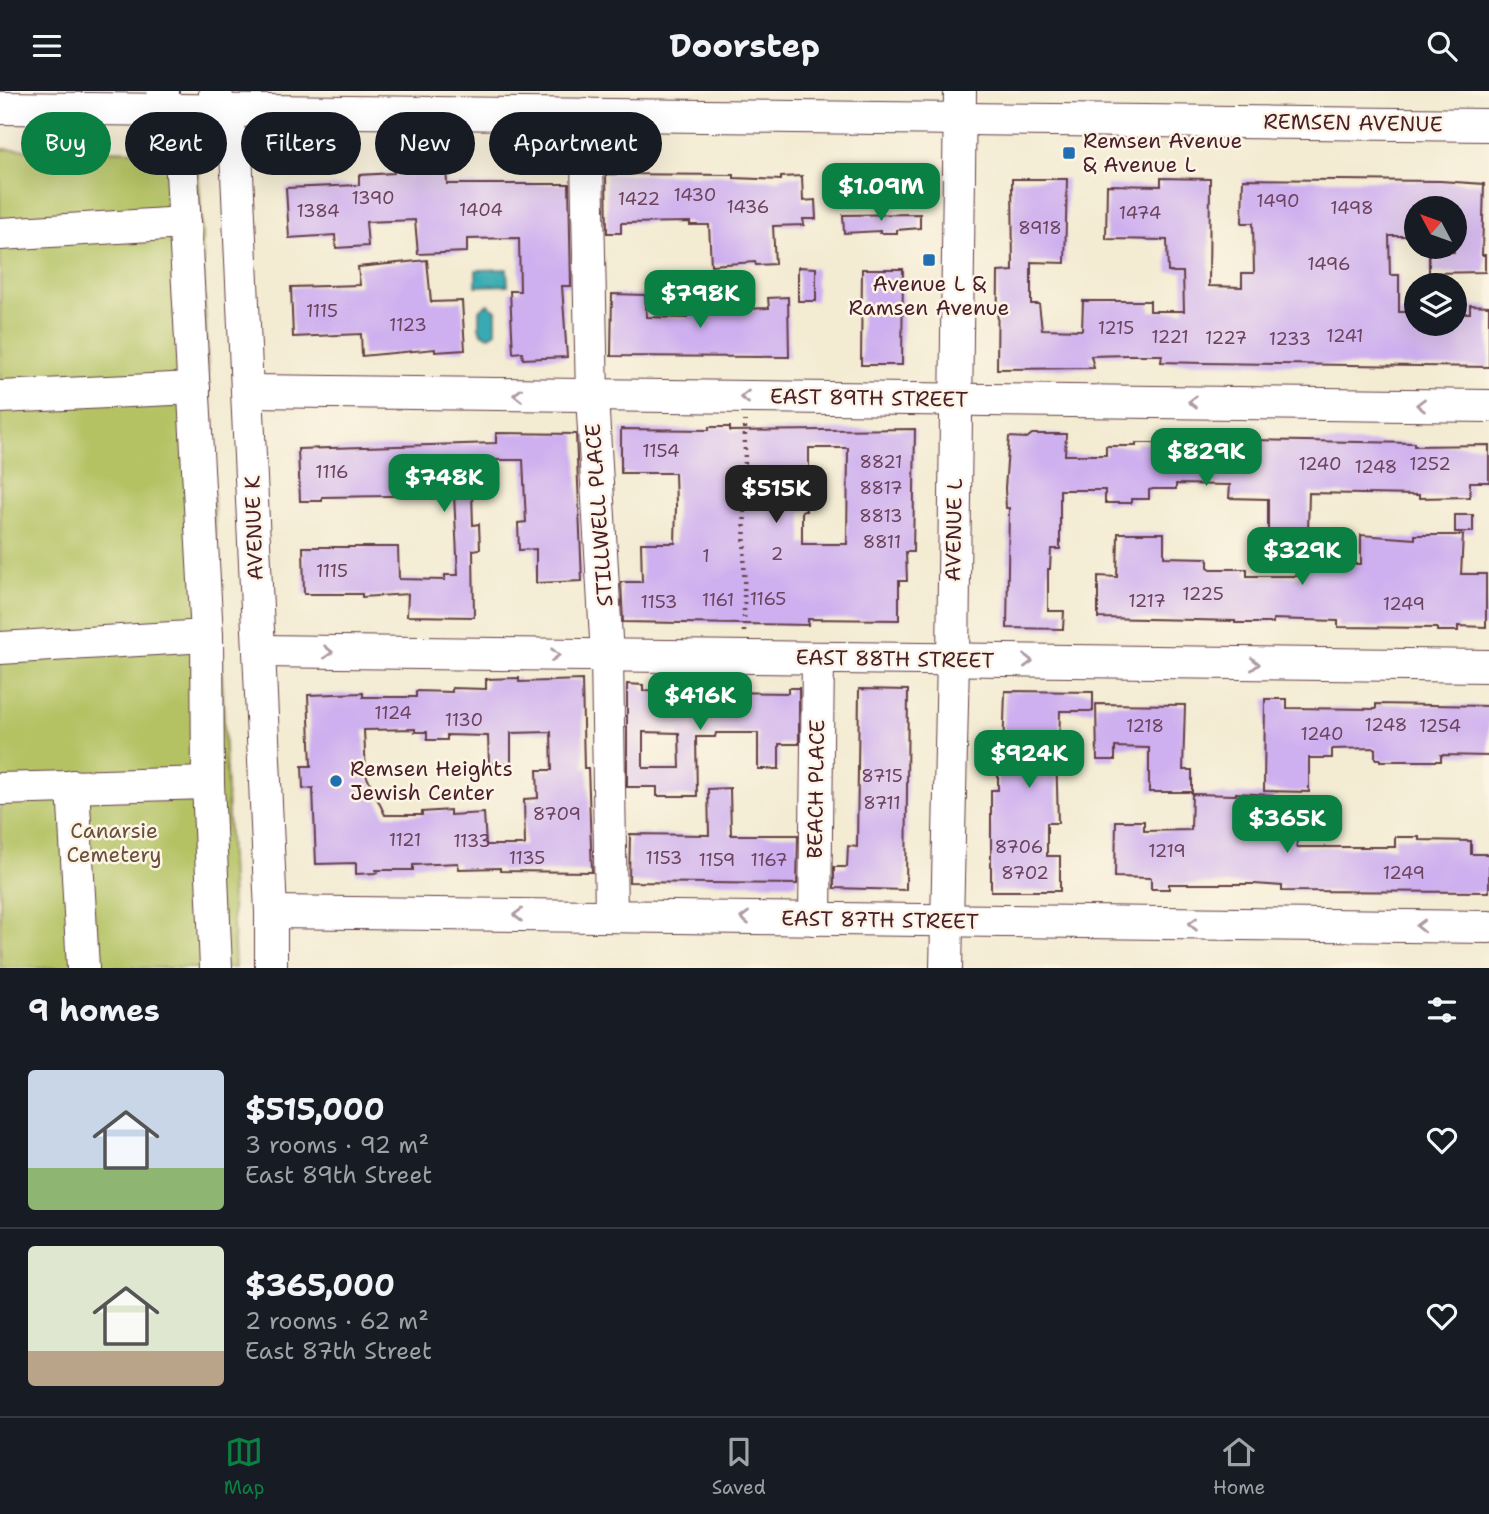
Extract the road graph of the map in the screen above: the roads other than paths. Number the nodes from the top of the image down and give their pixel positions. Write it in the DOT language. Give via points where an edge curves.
graph roads {
  1 [pos="163,100"];
  2 [pos="218,101"];
  3 [pos="823,104"];
  4 [pos="960,105"];
  5 [pos="0,108"];
  6 [pos="529,112"];
  7 [pos="633,112"];
  8 [pos="1489,125"];
  9 [pos="587,175"];
  10 [pos="185,223"];
  11 [pos="0,234"];
  12 [pos="194,387"];
  13 [pos="249,391"];
  14 [pos="592,396"];
  15 [pos="0,397"];
  16 [pos="956,399"];
  17 [pos="1489,406"];
  18 [pos="207,636"];
  19 [pos="0,648"];
  20 [pos="260,651"];
  21 [pos="607,656"];
  22 [pos="818,658"];
  23 [pos="953,660"];
  24 [pos="1489,666"];
  25 [pos="208,783"];
  26 [pos="73,786"];
  27 [pos="0,789"];
  28 [pos="271,912"];
  29 [pos="611,916"];
  30 [pos="815,919"];
  31 [pos="946,921"];
  32 [pos="1489,927"];
  33 [pos="83,968"];
  34 [pos="216,968"];
  35 [pos="271,968"];
  36 [pos="946,968"];
  1 -- 2 [label="street, REMSEN AVENUE"];
  1 -- 5 [label="street, REMSEN AVENUE"];
  1 -- 10 [label="street" via="181,150"];
  2 -- 6 [label="street, REMSEN AVENUE"];
  2 -- 13 [label="street, AVENUE K" via="236,152"];
  3 -- 4 [label="street, REMSEN AVENUE"];
  3 -- 7 [label="street, REMSEN AVENUE"];
  4 -- 8 [label="street, REMSEN AVENUE"];
  4 -- 16 [label="street, AVENUE L"];
  9 -- 14 [label="street, STILLWELL PLACE"];
  10 -- 11 [label="street"];
  10 -- 12 [label="street"];
  12 -- 15 [label="street"];
  12 -- 18 [label="street"];
  14 -- 13 [label="street, EAST 89TH STREET, one-way"];
  13 -- 20 [label="street, AVENUE K"];
  16 -- 14 [label="street, EAST 89TH STREET, one-way"];
  14 -- 21 [label="street, STILLWELL PLACE"];
  17 -- 16 [label="street, EAST 89TH STREET, one-way"];
  16 -- 23 [label="street, AVENUE L"];
  18 -- 19 [label="street"];
  18 -- 25 [label="street"];
  20 -- 21 [label="street, EAST 88TH STREET, one-way"];
  20 -- 28 [label="street, AVENUE K"];
  21 -- 22 [label="street, EAST 88TH STREET"];
  21 -- 29 [label="street, STILLWELL PLACE"];
  22 -- 23 [label="street, EAST 88TH STREET"];
  22 -- 30 [label="street, BEACH PLACE"];
  23 -- 24 [label="street, EAST 88TH STREET, one-way"];
  23 -- 31 [label="street, AVENUE L"];
  25 -- 26 [label="street"];
  25 -- 34 [label="street"];
  26 -- 27 [label="street"];
  26 -- 33 [label="street"];
  29 -- 28 [label="street, EAST 87TH STREET, one-way"];
  28 -- 35 [label="street, AVENUE K"];
  30 -- 29 [label="street, EAST 87TH STREET, one-way"];
  30 -- 31 [label="street, EAST 87TH STREET"];
  32 -- 31 [label="street, EAST 87TH STREET, one-way"];
  31 -- 36 [label="street, AVENUE L"];
}
